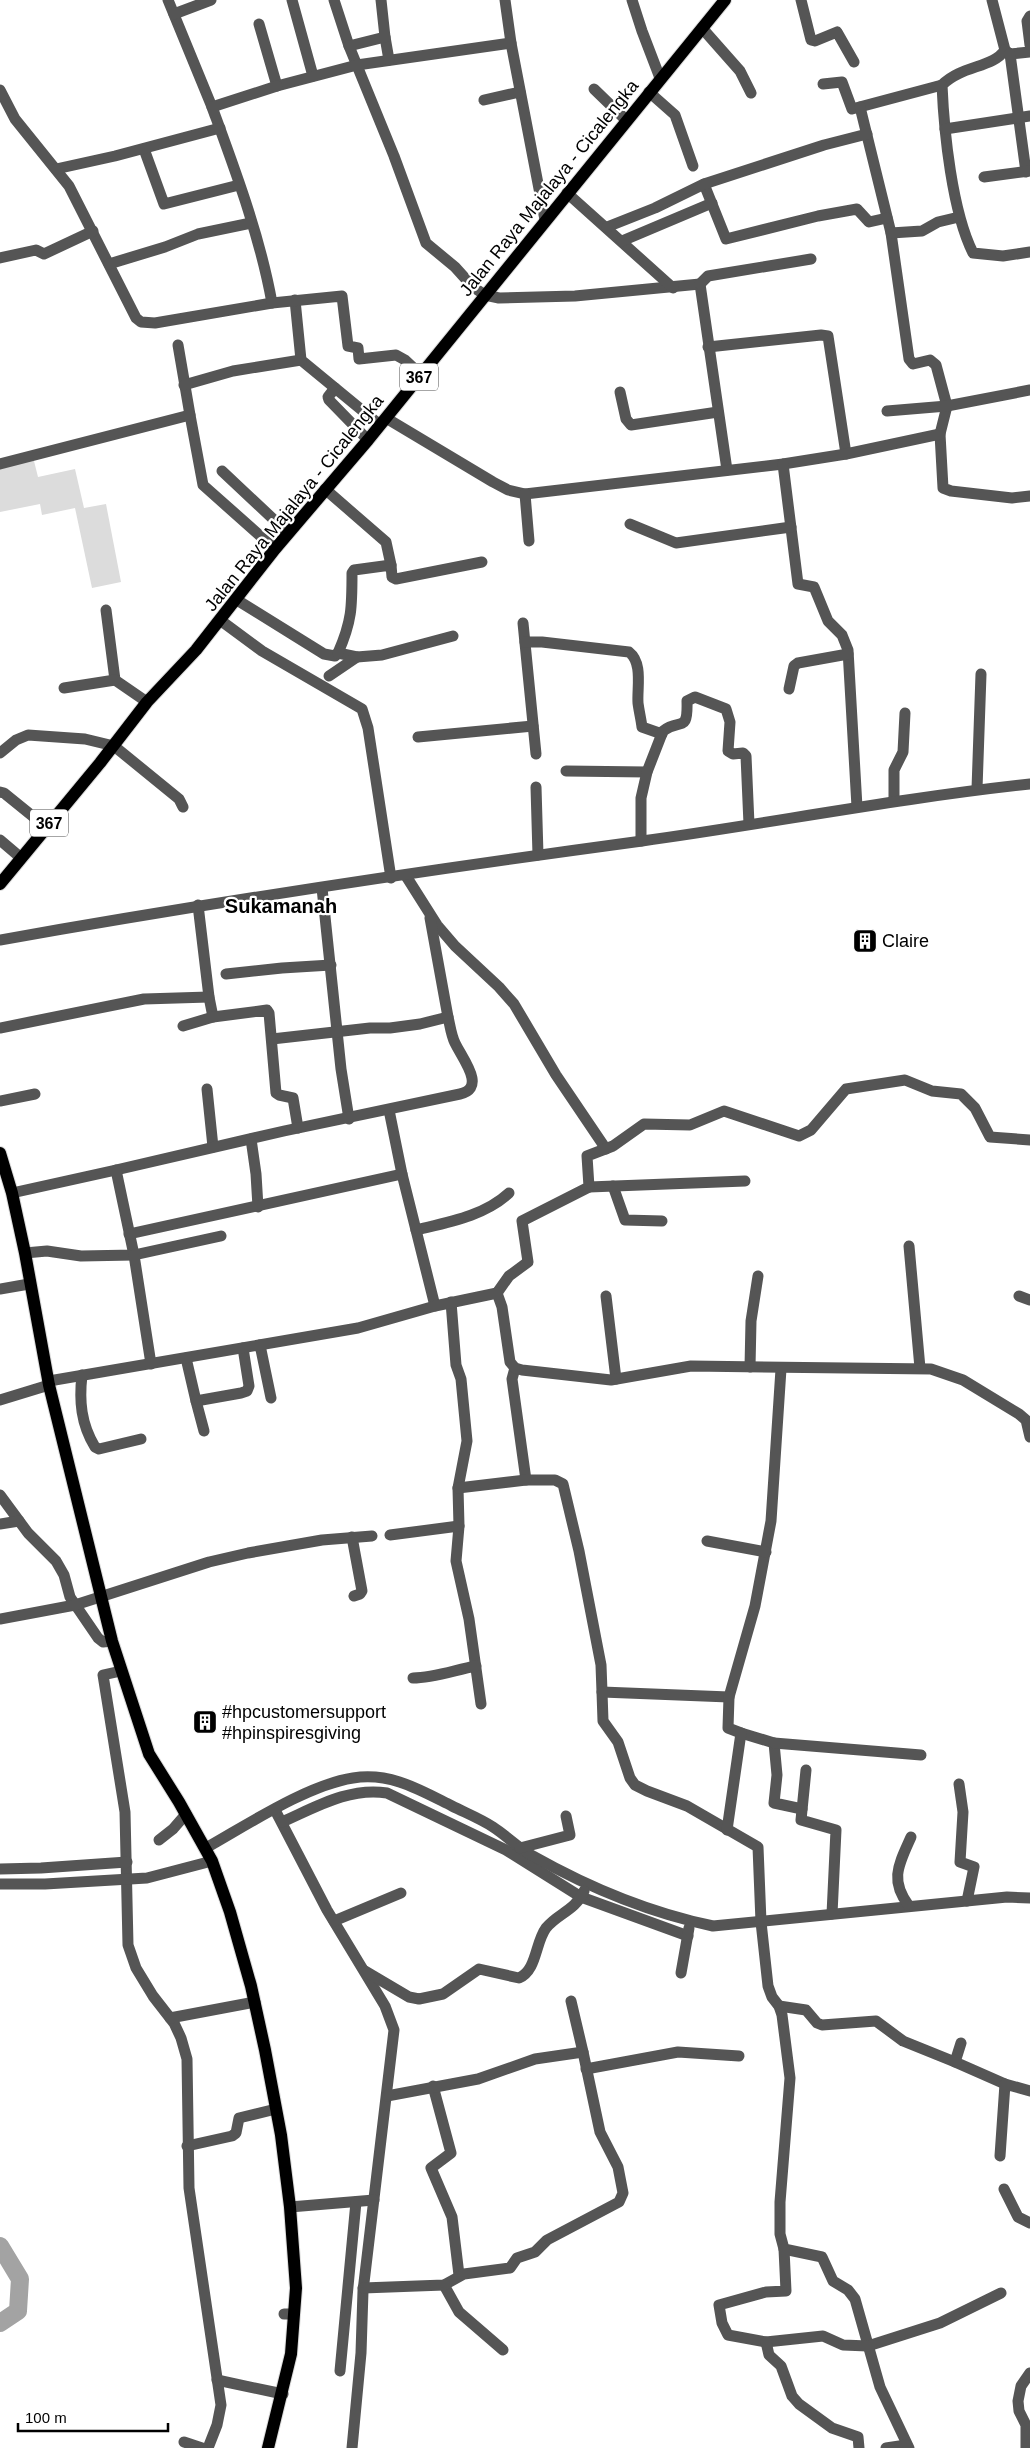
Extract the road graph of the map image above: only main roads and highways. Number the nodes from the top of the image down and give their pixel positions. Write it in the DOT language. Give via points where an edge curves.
graph roads {
  1 [pos="725,0"];
  2 [pos="0,884"];
  3 [pos="0,1154"];
  4 [pos="268,2448"];
  1 -- 2 [label="main road, Jalan Raya Majalaya - Cicalengka / 367" via="368,440 288,533 237,600 186,662 147,702"];
  3 -- 4 [label="main road" via="24,1191 29,1284 49,1383 112,1641 149,1754 208,1854 230,1912 254,2002 276,2109 296,2262 296,2288 289,2314 291,2354"];
}
